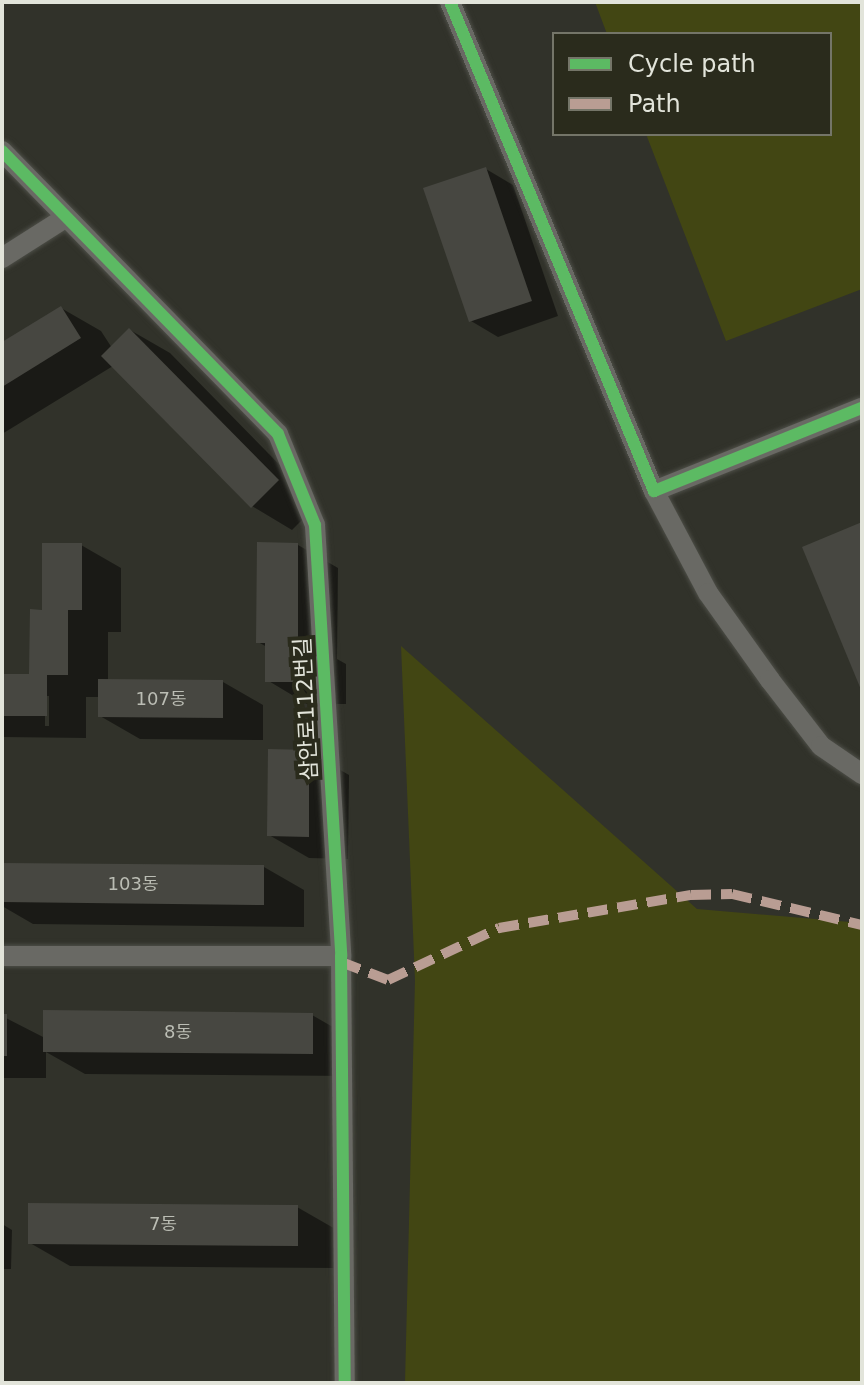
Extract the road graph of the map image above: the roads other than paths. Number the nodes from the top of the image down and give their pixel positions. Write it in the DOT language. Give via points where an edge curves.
graph roads {
  1 [pos="450,2"];
  2 [pos="2,151"];
  3 [pos="65,218"];
  4 [pos="2,258"];
  5 [pos="862,408"];
  6 [pos="654,491"];
  7 [pos="862,774"];
  8 [pos="2,956"];
  9 [pos="341,956"];
  10 [pos="345,1383"];
  1 -- 6 [label="street"];
  2 -- 3 [label="street, 삼안로112번길"];
  3 -- 4 [label="street"];
  3 -- 9 [label="street, 삼안로112번길" via="278,434 315,525"];
  5 -- 6 [label="street"];
  6 -- 7 [label="street" via="708,593 821,746"];
  8 -- 9 [label="street"];
  9 -- 10 [label="street, 삼안로112번길"];
}
